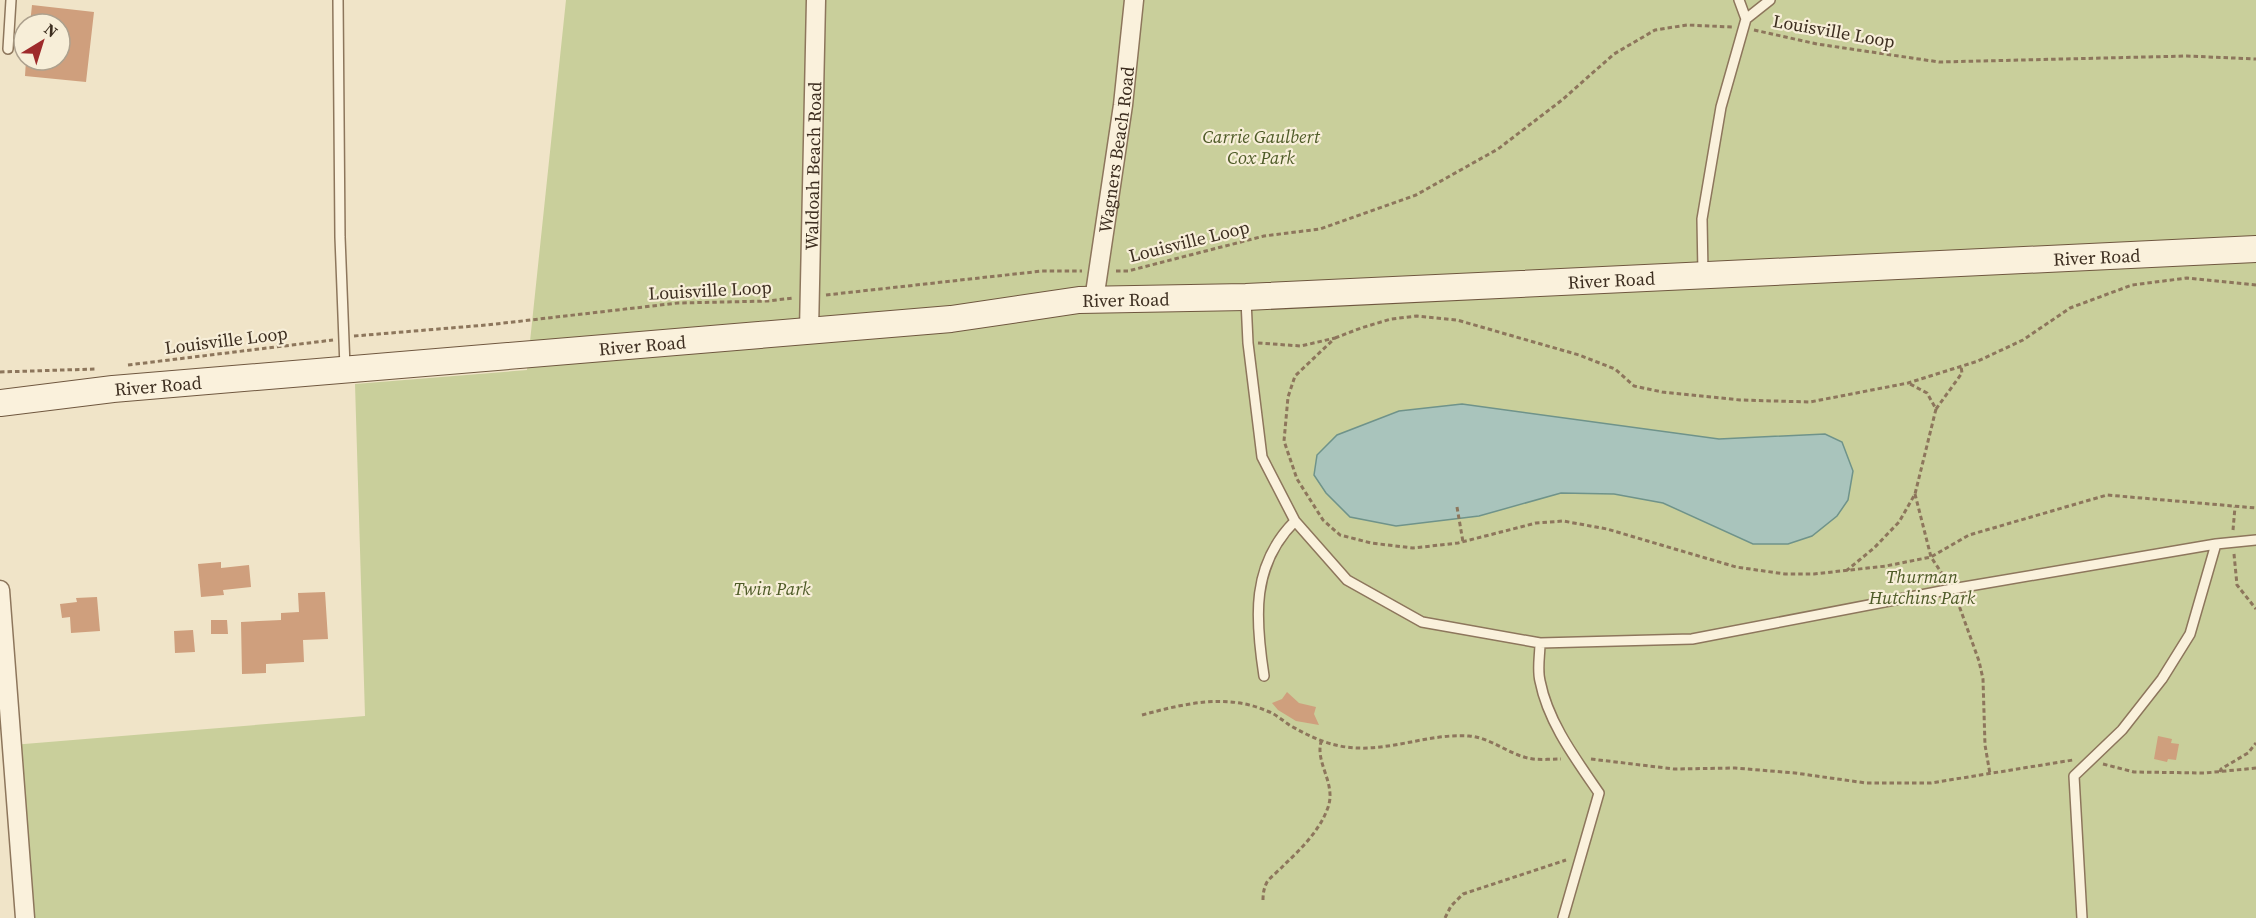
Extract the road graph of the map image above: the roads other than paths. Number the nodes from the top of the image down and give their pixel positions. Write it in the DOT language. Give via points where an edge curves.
graph roads {
  1 [pos="10,0"];
  2 [pos="338,0"];
  3 [pos="816,0"];
  4 [pos="1134,0"];
  5 [pos="1739,0"];
  6 [pos="1770,0"];
  7 [pos="1745,23"];
  8 [pos="8,49"];
  9 [pos="2256,249"];
  10 [pos="1703,274"];
  11 [pos="1246,297"];
  12 [pos="1094,300"];
  13 [pos="809,331"];
  14 [pos="345,370"];
  15 [pos="0,403"];
  16 [pos="1295,520"];
  17 [pos="2256,540"];
  18 [pos="2216,544"];
  19 [pos="0,590"];
  20 [pos="1540,643"];
  21 [pos="1264,676"];
  22 [pos="3,678"];
  23 [pos="25,918"];
  24 [pos="1563,918"];
  25 [pos="2082,918"];
  1 -- 8 [label="lane"];
  2 -- 14 [label="lane"];
  3 -- 13 [label="street, Waldoah Beach Road"];
  4 -- 12 [label="street, Wagners Beach Road"];
  5 -- 7 [label="lane"];
  6 -- 7 [label="lane"];
  7 -- 10 [label="lane" via="1720,107 1702,219"];
  9 -- 10 [label="street, River Road"];
  10 -- 11 [label="street, River Road"];
  11 -- 12 [label="street, River Road"];
  11 -- 16 [label="lane" via="1262,457"];
  12 -- 13 [label="street, River Road" via="951,319"];
  13 -- 14 [label="street, River Road"];
  14 -- 15 [label="street, River Road" via="113,389"];
  16 -- 20 [label="lane" via="1347,580 1422,622"];
  16 -- 21 [label="lane" via="1281,534 1268,558 1258,605"];
  17 -- 18 [label="lane"];
  18 -- 20 [label="lane" via="1692,639"];
  18 -- 25 [label="lane" via="2190,634 2162,679 2122,730 2074,776"];
  19 -- 22 [label="street"];
  20 -- 24 [label="lane" via="1539,678 1549,711 1599,793"];
  22 -- 23 [label="street"];
}
